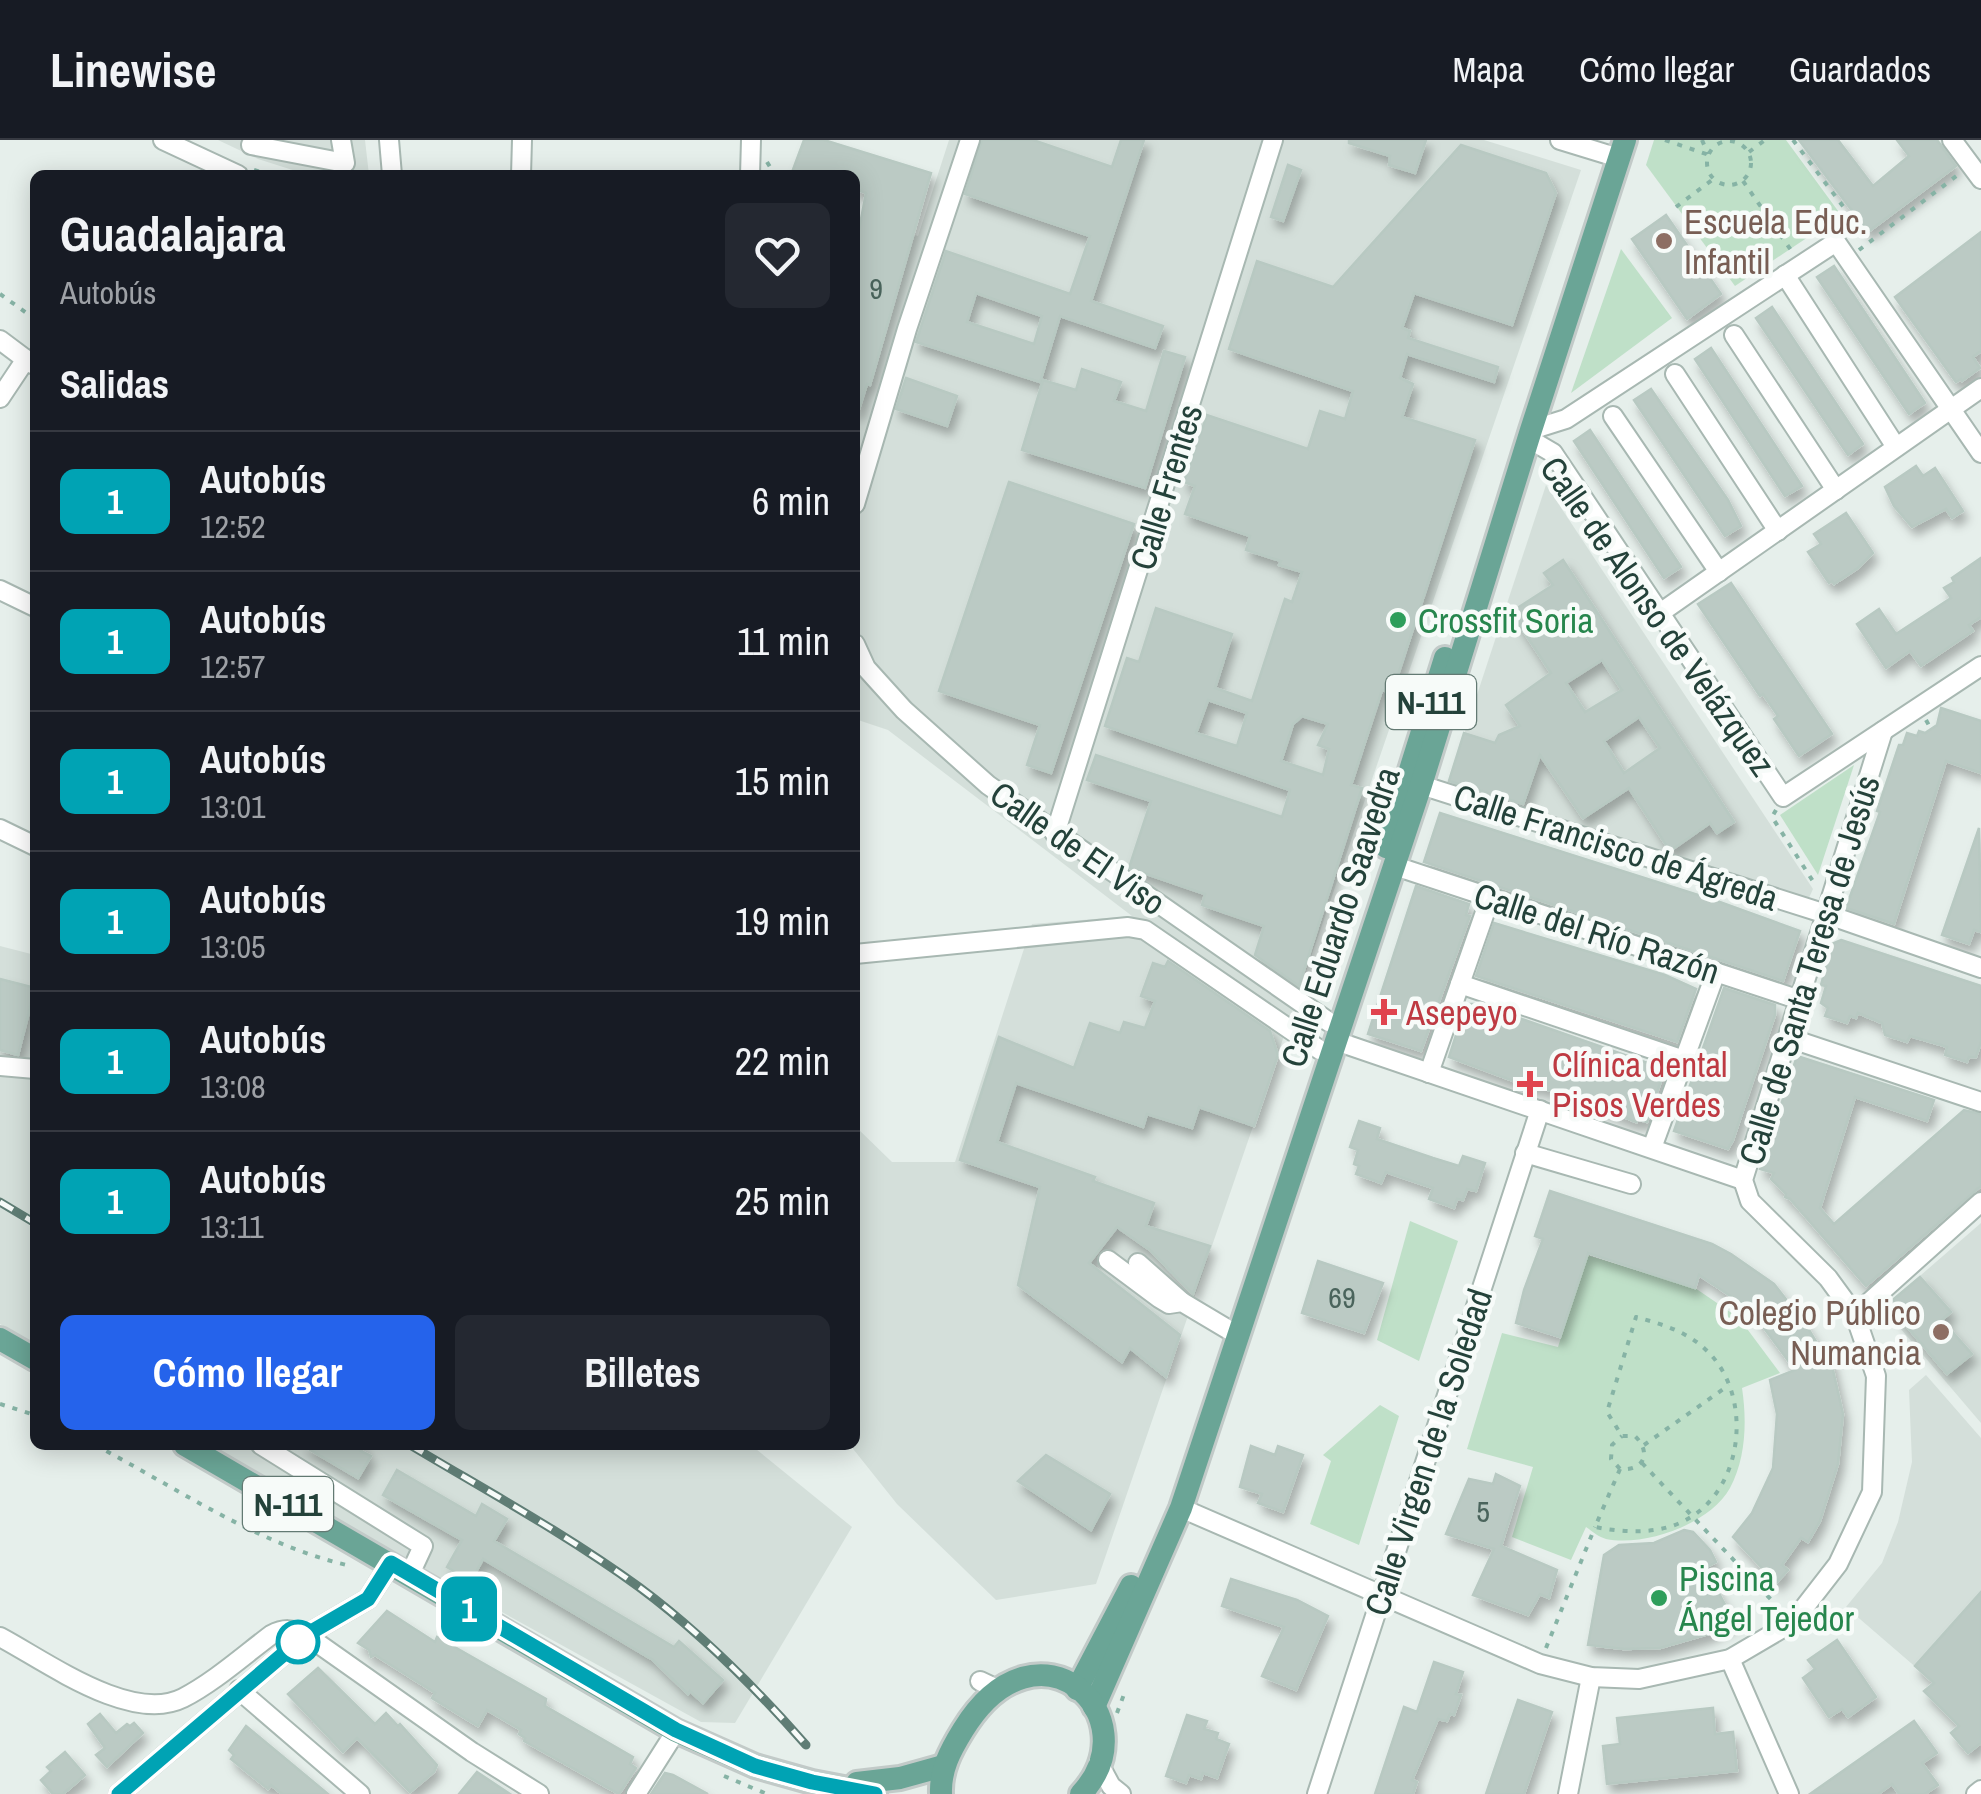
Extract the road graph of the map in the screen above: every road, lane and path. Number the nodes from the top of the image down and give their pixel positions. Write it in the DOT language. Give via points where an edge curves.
graph roads {
  1 [pos="163,140"];
  2 [pos="342,140"];
  3 [pos="389,140"];
  4 [pos="522,140"];
  5 [pos="751,140"];
  6 [pos="970,140"];
  7 [pos="1274,140"];
  8 [pos="1560,140"];
  9 [pos="1666,140"];
  10 [pos="1702,140"];
  11 [pos="1765,140"];
  12 [pos="1792,140"];
  13 [pos="1952,140"];
  14 [pos="249,142"];
  15 [pos="1605,145"];
  16 [pos="1748,152"];
  17 [pos="1709,155"];
  18 [pos="764,160"];
  19 [pos="227,170"];
  20 [pos="392,170"];
  21 [pos="521,170"];
  22 [pos="750,170"];
  23 [pos="771,170"];
  24 [pos="1976,172"];
  25 [pos="1714,179"];
  26 [pos="1743,180"];
  27 [pos="1676,207"];
  28 [pos="1870,242"];
  29 [pos="1847,259"];
  30 [pos="1802,264"];
  31 [pos="1785,276"];
  32 [pos="0,294"];
  33 [pos="30,315"];
  34 [pos="1734,335"];
  35 [pos="0,340"];
  36 [pos="30,362"];
  37 [pos="1676,374"];
  38 [pos="1981,388"];
  39 [pos="0,398"];
  40 [pos="1951,409"];
  41 [pos="1613,416"];
  42 [pos="1530,435"];
  43 [pos="1896,448"];
  44 [pos="1981,454"];
  45 [pos="860,473"];
  46 [pos="1836,490"];
  47 [pos="1778,531"];
  48 [pos="1720,572"];
  49 [pos="0,590"];
  50 [pos="30,605"];
  51 [pos="1660,613"];
  52 [pos="860,666"];
  53 [pos="1981,666"];
  54 [pos="1883,731"];
  55 [pos="1422,785"];
  56 [pos="1772,817"];
  57 [pos="0,830"];
  58 [pos="1056,834"];
  59 [pos="30,844"];
  60 [pos="1394,866"];
  61 [pos="1817,888"];
  62 [pos="1490,898"];
  63 [pos="1826,914"];
  64 [pos="860,954"];
  65 [pos="1981,968"];
  66 [pos="1716,972"];
  67 [pos="1460,984"];
  68 [pos="1800,1000"];
  69 [pos="1328,1038"];
  70 [pos="1789,1038"];
  71 [pos="1684,1060"];
  72 [pos="0,1066"];
  73 [pos="30,1069"];
  74 [pos="1429,1072"];
  75 [pos="1981,1102"];
  76 [pos="1540,1110"];
  77 [pos="1652,1148"];
  78 [pos="1525,1153"];
  79 [pos="1743,1180"];
  80 [pos="1630,1184"];
  81 [pos="1981,1202"];
  82 [pos="1108,1260"];
  83 [pos="1138,1264"];
  84 [pos="1182,1302"];
  85 [pos="1855,1314"];
  86 [pos="1229,1330"];
  87 [pos="0,1339"];
  88 [pos="30,1356"];
  89 [pos="1729,1386"];
  90 [pos="0,1404"];
  91 [pos="30,1413"];
  92 [pos="1622,1436"];
  93 [pos="1644,1445"];
  94 [pos="104,1450"];
  95 [pos="194,1450"];
  96 [pos="269,1450"];
  97 [pos="1642,1464"];
  98 [pos="1620,1469"];
  99 [pos="1181,1508"];
  100 [pos="1690,1518"];
  101 [pos="1594,1527"];
  102 [pos="368,1550"];
  103 [pos="400,1569"];
  104 [pos="1381,1593"];
  105 [pos="1134,1596"];
  106 [pos="1793,1622"];
  107 [pos="306,1635"];
  108 [pos="0,1637"];
  109 [pos="1730,1659"];
  110 [pos="1540,1664"];
  111 [pos="1590,1677"];
  112 [pos="1077,1689"];
  113 [pos="239,1690"];
  114 [pos="1094,1707"];
  115 [pos="676,1730"];
  116 [pos="1098,1762"];
  117 [pos="943,1766"];
  118 [pos="863,1790"];
  119 [pos="119,1794"];
  120 [pos="360,1794"];
  121 [pos="539,1794"];
  122 [pos="636,1794"];
  123 [pos="941,1794"];
  124 [pos="1082,1794"];
  125 [pos="1121,1794"];
  126 [pos="1317,1794"];
  127 [pos="1568,1794"];
  128 [pos="1789,1794"];
  1 -- 19 [label="street"];
  2 -- 14 [label="street" via="345,162"];
  3 -- 20 [label="street"];
  4 -- 21 [label="street"];
  5 -- 22 [label="street"];
  6 -- 45 [label="street"];
  7 -- 58 [label="street, Calle Frentes"];
  8 -- 15 [label="street"];
  9 -- 17 [label="path"];
  10 -- 17 [label="path"];
  11 -- 16 [label="path"];
  12 -- 28 [label="path"];
  13 -- 24 [label="street"];
  15 -- 42 [label="main road, Calle Eduardo Saavedra"];
  15 -- 69 [label="main road, Calle Eduardo Saavedra / N-111" via="1542,370"];
  16 -- 17 [label="path" via="1724,142"];
  16 -- 26 [label="path" via="1751,164"];
  17 -- 25 [label="path"];
  18 -- 23 [label="path"];
  24 -- 28 [label="path"];
  25 -- 26 [label="path" via="1731,185"];
  25 -- 27 [label="path"];
  26 -- 30 [label="path"];
  28 -- 29 [label="path"];
  29 -- 30 [label="street" via="1836,242"];
  29 -- 40 [label="street"];
  30 -- 31 [label="street"];
  31 -- 42 [label="street"];
  31 -- 43 [label="street"];
  32 -- 33 [label="path"];
  34 -- 46 [label="street"];
  35 -- 36 [label="street"];
  36 -- 39 [label="street"];
  37 -- 47 [label="street"];
  38 -- 40 [label="street"];
  40 -- 43 [label="street"];
  40 -- 44 [label="street"];
  41 -- 48 [label="street"];
  42 -- 51 [label="street, Calle de Alonso de Velázquez" via="1553,453"];
  42 -- 55 [label="main road, Calle Eduardo Saavedra"];
  43 -- 46 [label="street"];
  46 -- 47 [label="street"];
  47 -- 48 [label="street"];
  48 -- 51 [label="street"];
  49 -- 50 [label="street"];
  51 -- 54 [label="street, Calle de Alonso de Velázquez" via="1783,797"];
  52 -- 58 [label="street, Calle de El Viso" via="988,785"];
  53 -- 54 [label="street"];
  54 -- 63 [label="street, Calle de Santa Teresa de Jesús"];
  55 -- 60 [label="main road, Calle Eduardo Saavedra"];
  55 -- 63 [label="street, Calle Francisco de Ágreda"];
  56 -- 61 [label="path"];
  57 -- 59 [label="street"];
  58 -- 69 [label="street, Calle de El Viso"];
  60 -- 62 [label="street, Calle del Río Razón"];
  60 -- 69 [label="main road, Calle Eduardo Saavedra"];
  62 -- 66 [label="street, Calle del Río Razón"];
  62 -- 67 [label="street"];
  63 -- 65 [label="street, Calle Francisco de Ágreda"];
  63 -- 68 [label="street, Calle de Santa Teresa de Jesús"];
  64 -- 69 [label="street" via="1145,930"];
  66 -- 68 [label="street, Calle del Río Razón"];
  66 -- 71 [label="street"];
  67 -- 71 [label="street"];
  67 -- 74 [label="street"];
  68 -- 70 [label="street, Calle de Santa Teresa de Jesús"];
  69 -- 74 [label="street"];
  69 -- 86 [label="main road, Calle Eduardo Saavedra / N-111"];
  69 -- 99 [label="main road, Calle Eduardo Saavedra"];
  70 -- 75 [label="street" via="1952,1099"];
  70 -- 79 [label="street, Calle de Santa Teresa de Jesús"];
  71 -- 77 [label="street"];
  72 -- 73 [label="street"];
  74 -- 76 [label="street"];
  76 -- 77 [label="street"];
  76 -- 78 [label="street, Calle Virgen de la Soledad"];
  77 -- 79 [label="street"];
  78 -- 80 [label="street"];
  78 -- 104 [label="street, Calle Virgen de la Soledad"];
  79 -- 85 [label="street, Calle de Santa Teresa de Jesús" via="1750,1200"];
  81 -- 85 [label="street"];
  82 -- 84 [label="street" via="1169,1304"];
  83 -- 84 [label="street"];
  84 -- 86 [label="street"];
  85 -- 106 [label="street, Calle de Santa Teresa de Jesús" via="1876,1376 1872,1492 1838,1564"];
  86 -- 105 [label="main road, Calle Eduardo Saavedra / N-111"];
  87 -- 88 [label="main road"];
  89 -- 92 [label="path" via="1707,1350 1676,1329 1636,1317 1606,1412"];
  89 -- 93 [label="path"];
  89 -- 100 [label="path" via="1738,1422 1734,1454 1723,1482"];
  90 -- 91 [label="path"];
  92 -- 93 [label="path"];
  92 -- 98 [label="path" via="1612,1445 1611,1459"];
  93 -- 97 [label="path"];
  94 -- 102 [label="path" via="315,1558 354,1566"];
  95 -- 102 [label="main road, N-111"];
  96 -- 103 [label="street" via="424,1546"];
  97 -- 98 [label="path"];
  97 -- 100 [label="path"];
  98 -- 101 [label="path"];
  99 -- 104 [label="street, Calle de Santa Teresa de Jesús"];
  99 -- 105 [label="main road, Calle Eduardo Saavedra"];
  100 -- 101 [label="path" via="1626,1533"];
  100 -- 106 [label="path"];
  101 -- 110 [label="path"];
  102 -- 103 [label="main road, N-111"];
  103 -- 107 [label="street" via="368,1599"];
  103 -- 115 [label="main road, N-111"];
  104 -- 110 [label="street, Calle de Santa Teresa de Jesús"];
  104 -- 126 [label="street, Calle Virgen de la Soledad"];
  105 -- 112 [label="main road, Calle Eduardo Saavedra"];
  105 -- 114 [label="main road, Calle Eduardo Saavedra / N-111"];
  106 -- 109 [label="street, Calle de Santa Teresa de Jesús"];
  107 -- 108 [label="street" via="281,1630 183,1698 149,1706 122,1702"];
  107 -- 113 [label="street"];
  107 -- 121 [label="street"];
  109 -- 111 [label="street, Calle de Santa Teresa de Jesús" via="1639,1680"];
  109 -- 128 [label="street"];
  110 -- 111 [label="street, Calle de Santa Teresa de Jesús"];
  111 -- 127 [label="street"];
  112 -- 114 [label="main road"];
  112 -- 117 [label="main road" via="1042,1674 1021,1676 970,1719"];
  113 -- 119 [label="street"];
  113 -- 120 [label="street"];
  114 -- 116 [label="main road" via="1104,1735"];
  115 -- 118 [label="main road, N-111" via="755,1766"];
  115 -- 122 [label="street"];
  116 -- 124 [label="main road"];
  116 -- 125 [label="street"];
  117 -- 118 [label="main road, N-111"];
  117 -- 123 [label="main road"];
}
